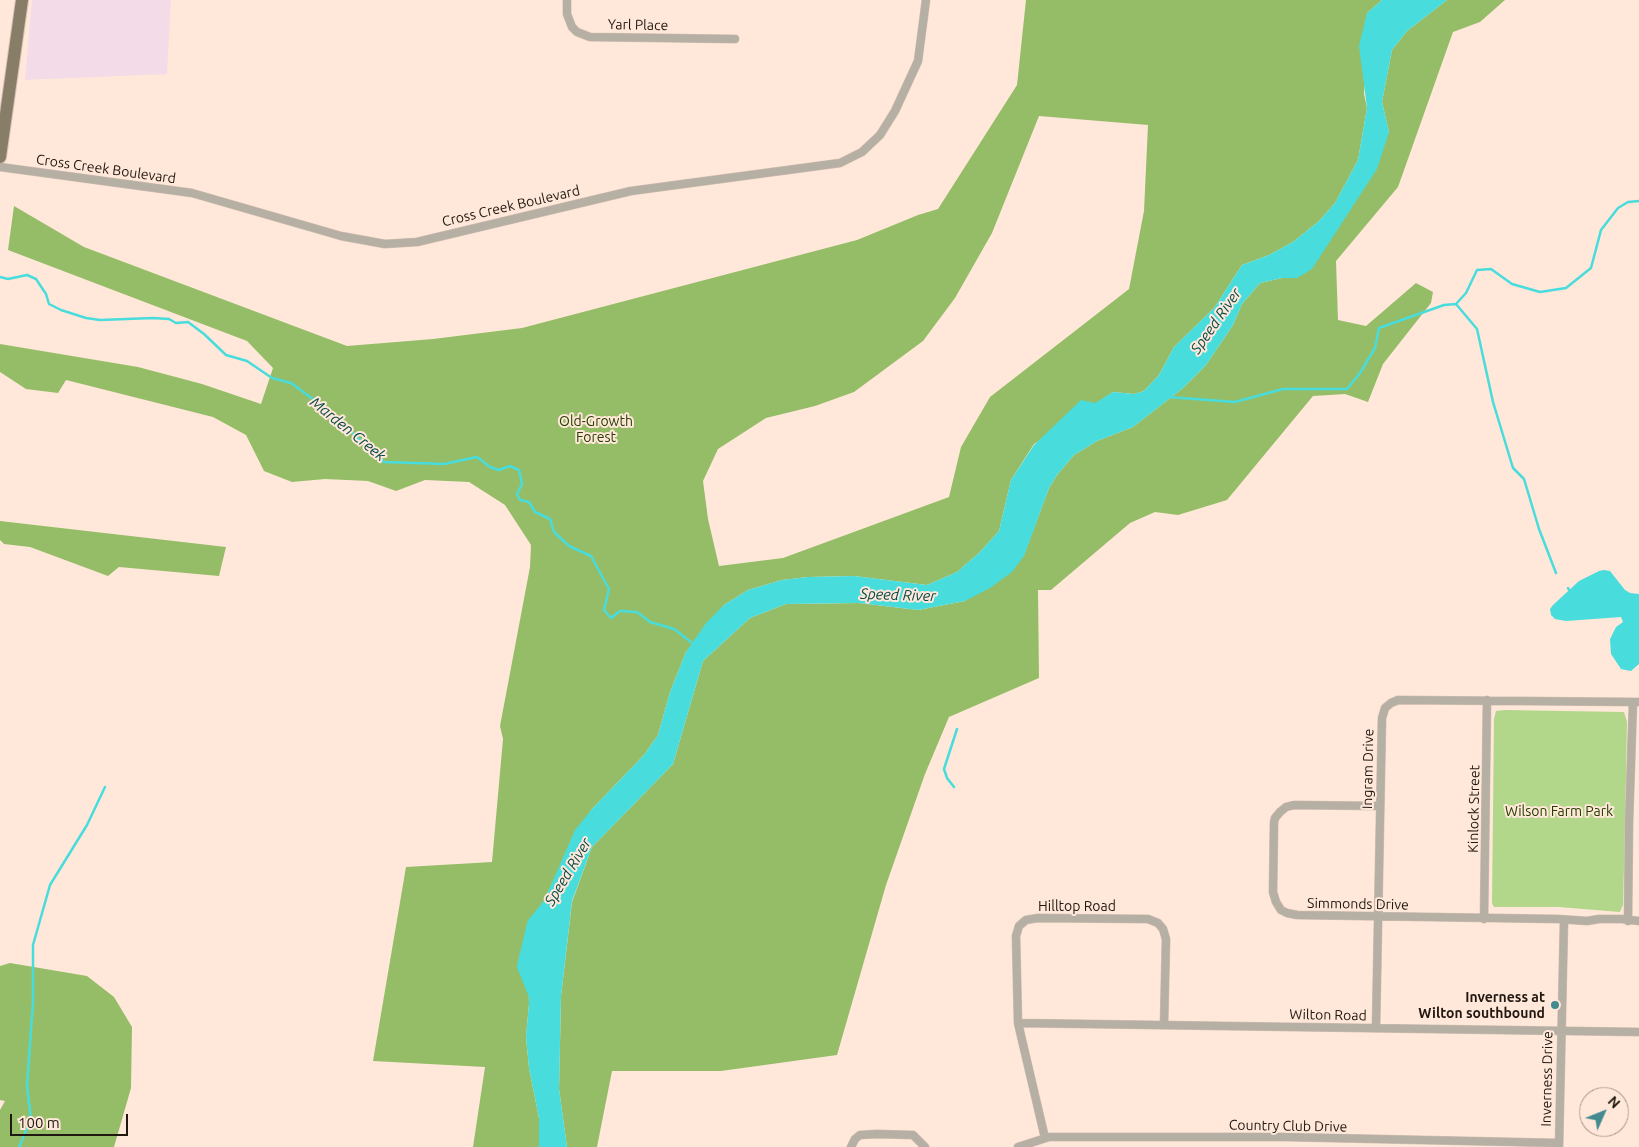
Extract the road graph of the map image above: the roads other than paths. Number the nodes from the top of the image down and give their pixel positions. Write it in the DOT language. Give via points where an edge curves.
graph roads {
  1 [pos="22,0"];
  2 [pos="568,0"];
  3 [pos="926,0"];
  4 [pos="735,39"];
  5 [pos="0,157"];
  6 [pos="0,167"];
  7 [pos="1487,700"];
  8 [pos="1636,702"];
  9 [pos="1380,806"];
  10 [pos="1630,811"];
  11 [pos="1639,811"];
  12 [pos="1378,916"];
  13 [pos="1484,919"];
  14 [pos="1564,921"];
  15 [pos="1628,921"];
  16 [pos="1639,921"];
  17 [pos="1018,1024"];
  18 [pos="1164,1025"];
  19 [pos="1376,1028"];
  20 [pos="1560,1032"];
  21 [pos="1639,1032"];
  22 [pos="1045,1138"];
  23 [pos="1559,1145"];
  24 [pos="851,1147"];
  25 [pos="925,1147"];
  26 [pos="1018,1147"];
  1 -- 5 [label="main road"];
  2 -- 4 [label="street, Yarl Place" via="572,27 590,37"];
  3 -- 6 [label="street, Cross Creek Boulevard" via="918,61 895,112 880,135 862,152 840,163 631,191 417,242 385,244 341,236 192,193"];
  7 -- 8 [label="street, Ingram Drive"];
  7 -- 9 [label="street, Ingram Drive" via="1398,700 1388,706 1382,718"];
  7 -- 13 [label="street, Kinlock Street"];
  8 -- 10 [label="street"];
  9 -- 12 [label="street, Ingram Drive"];
  9 -- 12 [label="street, Simmonds Drive" via="1294,805 1280,812 1274,823 1273,895 1281,910 1297,915"];
  10 -- 11 [label="street"];
  10 -- 15 [label="street"];
  12 -- 13 [label="street, Simmonds Drive"];
  12 -- 19 [label="street, Ingram Drive"];
  13 -- 14 [label="street, Simmonds Drive"];
  14 -- 15 [label="street, Simmonds Drive"];
  14 -- 20 [label="street, Inverness Drive"];
  15 -- 16 [label="street, Simmonds Drive"];
  17 -- 18 [label="street, Wilton Road"];
  17 -- 18 [label="street, Hilltop Road" via="1017,930 1026,920 1046,918 1153,920 1161,926 1166,939"];
  17 -- 22 [label="street, Hilltop Road"];
  18 -- 19 [label="street, Wilton Road"];
  19 -- 20 [label="street, Wilton Road"];
  20 -- 21 [label="street, Wilton Road"];
  20 -- 23 [label="street, Inverness Drive"];
  22 -- 23 [label="street, Country Club Drive" via="1285,1137"];
  22 -- 26 [label="street, Country Club Drive"];
  24 -- 25 [label="street" via="860,1135 877,1134 910,1134"];
}
